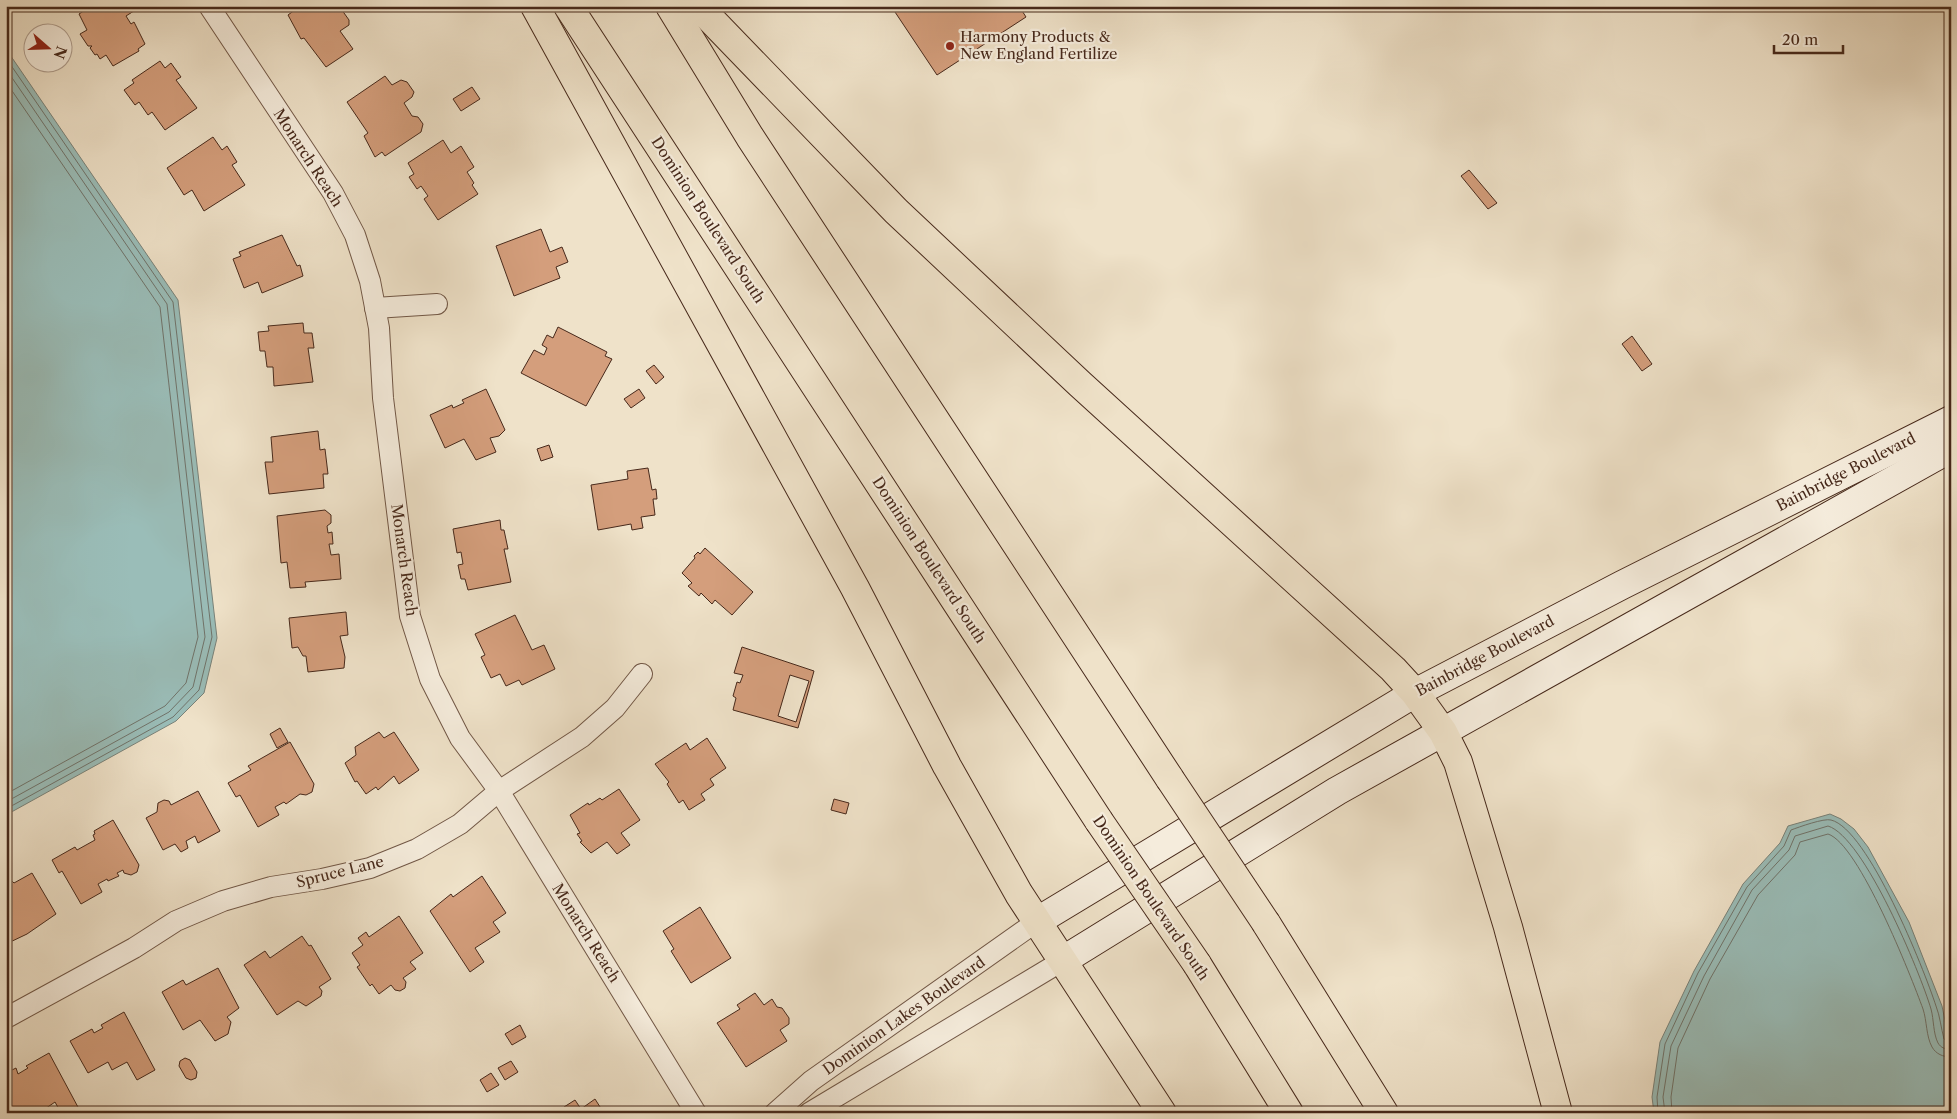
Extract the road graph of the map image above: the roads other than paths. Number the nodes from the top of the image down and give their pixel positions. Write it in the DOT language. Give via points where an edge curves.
graph roads {
  1 [pos="209,6"];
  2 [pos="535,6"];
  3 [pos="568,6"];
  4 [pos="670,6"];
  5 [pos="698,6"];
  6 [pos="437,304"];
  7 [pos="375,308"];
  8 [pos="1951,420"];
  9 [pos="1951,448"];
  10 [pos="642,674"];
  11 [pos="1415,693"];
  12 [pos="1443,732"];
  13 [pos="499,791"];
  14 [pos="1036,922"];
  15 [pos="1062,961"];
  16 [pos="6,1018"];
  17 [pos="696,1113"];
  18 [pos="775,1113"];
  19 [pos="809,1113"];
  20 [pos="1162,1113"];
  21 [pos="1289,1113"];
  22 [pos="1384,1113"];
  23 [pos="1558,1113"];
  1 -- 7 [label="street, Monarch Reach" via="332,193 355,235 370,280"];
  2 -- 14 [label="highway" via="855,588 946,766"];
  3 -- 21 [label="highway, Dominion Boulevard South, bridge" via="1099,822 1197,964"];
  4 -- 22 [label="highway, bridge" via="750,137 1266,923"];
  5 -- 11 [label="highway" via="896,211 1080,384 1394,668"];
  6 -- 7 [label="street"];
  7 -- 13 [label="street, Monarch Reach" via="410,616 430,679 460,738"];
  8 -- 11 [label="main road, Bainbridge Boulevard" via="1622,584"];
  9 -- 12 [label="main road, Bainbridge Boulevard"];
  10 -- 13 [label="street, Spruce Lane" via="615,708 582,737"];
  11 -- 12 [label="highway"];
  11 -- 14 [label="main road, Bainbridge Boulevard"];
  12 -- 15 [label="main road, Bainbridge Boulevard" via="1337,791"];
  12 -- 23 [label="highway" via="1458,762 1508,927"];
  13 -- 16 [label="street, Spruce Lane" via="460,824 417,849 370,868 322,880 271,887 223,901 176,921 134,948"];
  13 -- 17 [label="street, Monarch Reach"];
  14 -- 15 [label="highway"];
  14 -- 18 [label="street, Dominion Lakes Boulevard" via="811,1081"];
  15 -- 19 [label="street, Dominion Lakes Boulevard"];
  15 -- 20 [label="highway"];
}
